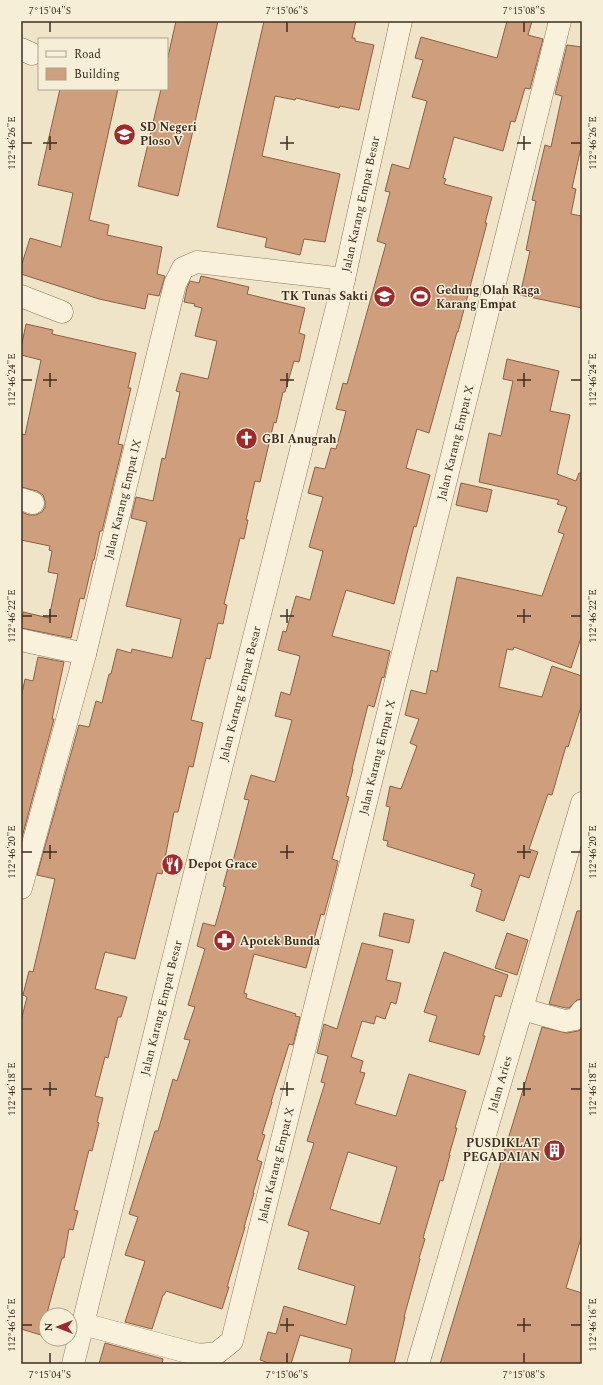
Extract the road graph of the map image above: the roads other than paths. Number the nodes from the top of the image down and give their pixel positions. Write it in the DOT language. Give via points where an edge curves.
graph roads {
  1 [pos="401,21"];
  2 [pos="560,21"];
  3 [pos="344,279"];
  4 [pos="21,296"];
  5 [pos="62,312"];
  6 [pos="21,640"];
  7 [pos="85,654"];
  8 [pos="582,803"];
  9 [pos="21,888"];
  10 [pos="522,1009"];
  11 [pos="582,1011"];
  12 [pos="83,1324"];
  13 [pos="73,1364"];
  14 [pos="418,1364"];
  1 -- 3 [label="street, Jalan Karang Empat Besar"];
  2 -- 12 [label="street, Jalan Karang Empat X" via="232,1342 217,1353 199,1355"];
  3 -- 7 [label="street, Jalan Karang Empat IX" via="197,262 183,268 175,284"];
  3 -- 12 [label="street, Jalan Karang Empat Besar"];
  4 -- 5 [label="street"];
  6 -- 7 [label="street"];
  7 -- 9 [label="street, Jalan Karang Empat IX"];
  8 -- 10 [label="street, Jalan Aries"];
  10 -- 11 [label="street" via="565,1021 576,1019"];
  10 -- 14 [label="street, Jalan Aries"];
  12 -- 13 [label="street, Jalan Karang Empat Besar"];
}
